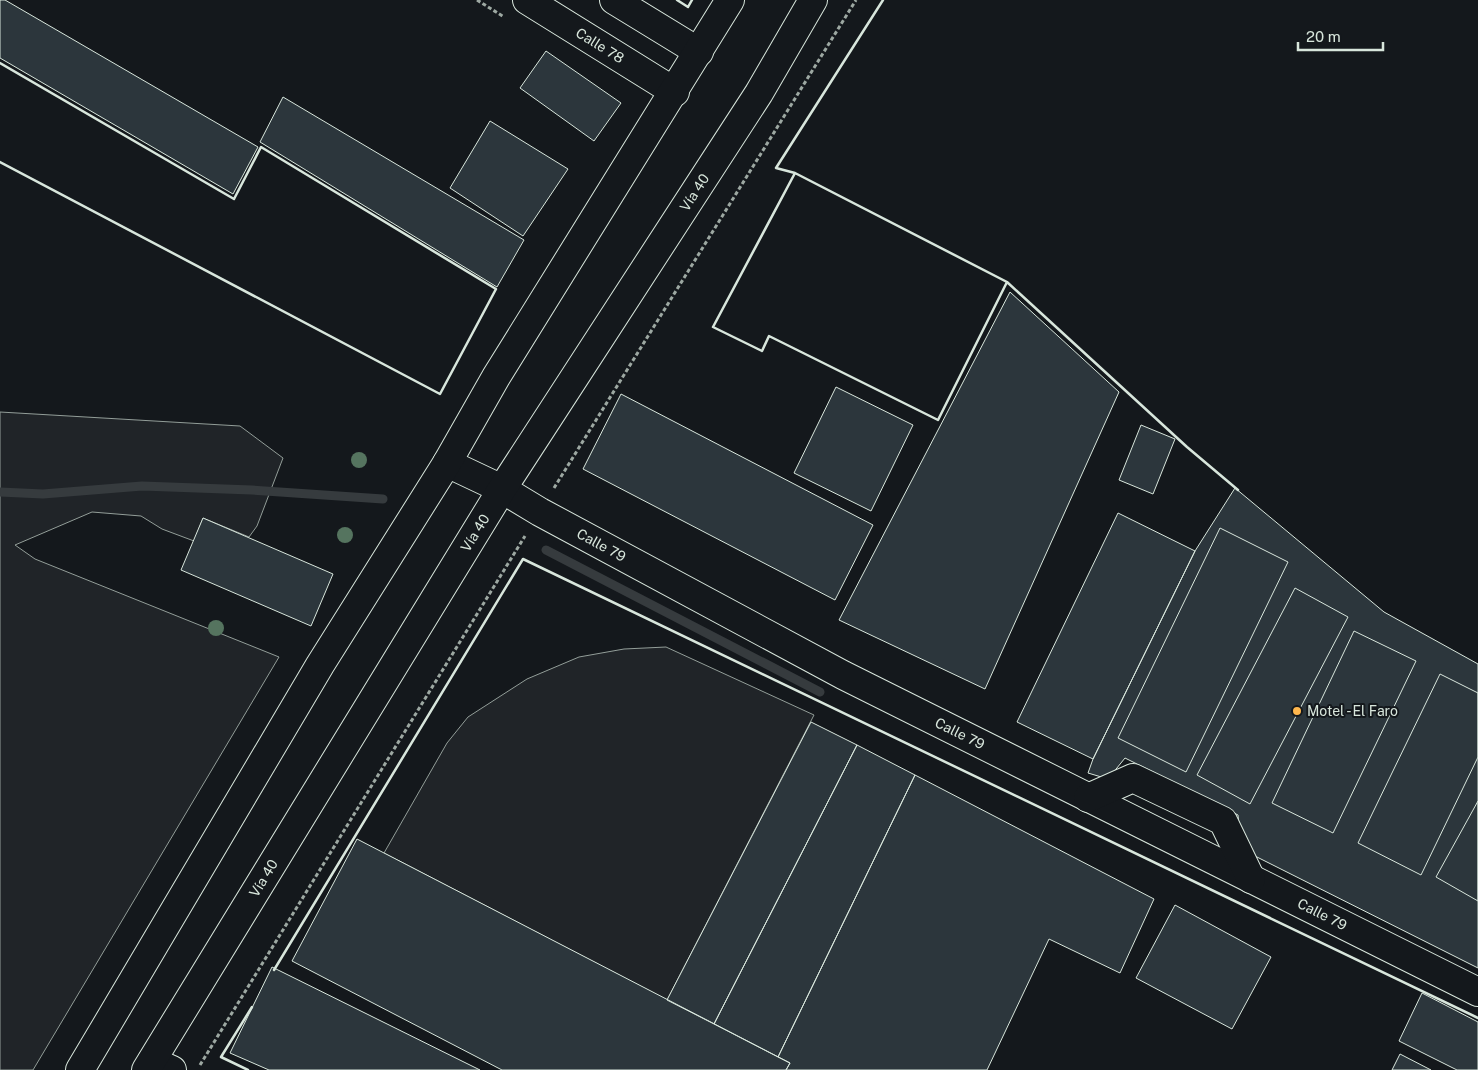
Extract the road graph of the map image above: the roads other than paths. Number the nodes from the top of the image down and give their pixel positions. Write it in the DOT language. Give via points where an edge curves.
graph roads {
  1 [pos="527,0"];
  2 [pos="614,0"];
  3 [pos="730,0"];
  4 [pos="813,0"];
  5 [pos="699,52"];
  6 [pos="675,92"];
  7 [pos="447,463"];
  8 [pos="502,489"];
  9 [pos="1088,798"];
  10 [pos="1251,879"];
  11 [pos="1478,992"];
  12 [pos="157,1067"];
  13 [pos="80,1070"];
  1 -- 6 [label="main road, Calle 78"];
  2 -- 5 [label="main road"];
  3 -- 5 [label="main road"];
  4 -- 8 [label="main road, Vía 40" via="759,93"];
  5 -- 6 [label="main road"];
  6 -- 7 [label="main road" via="496,377"];
  7 -- 8 [label="main road, Calle 79"];
  7 -- 13 [label="main road" via="320,665"];
  8 -- 9 [label="main road, Calle 79" via="843,675"];
  8 -- 12 [label="main road, Vía 40"];
  9 -- 10 [label="main road, Calle 79"];
  9 -- 10 [label="main road" via="1137,770 1226,813"];
  10 -- 11 [label="main road, Calle 79"];
}
